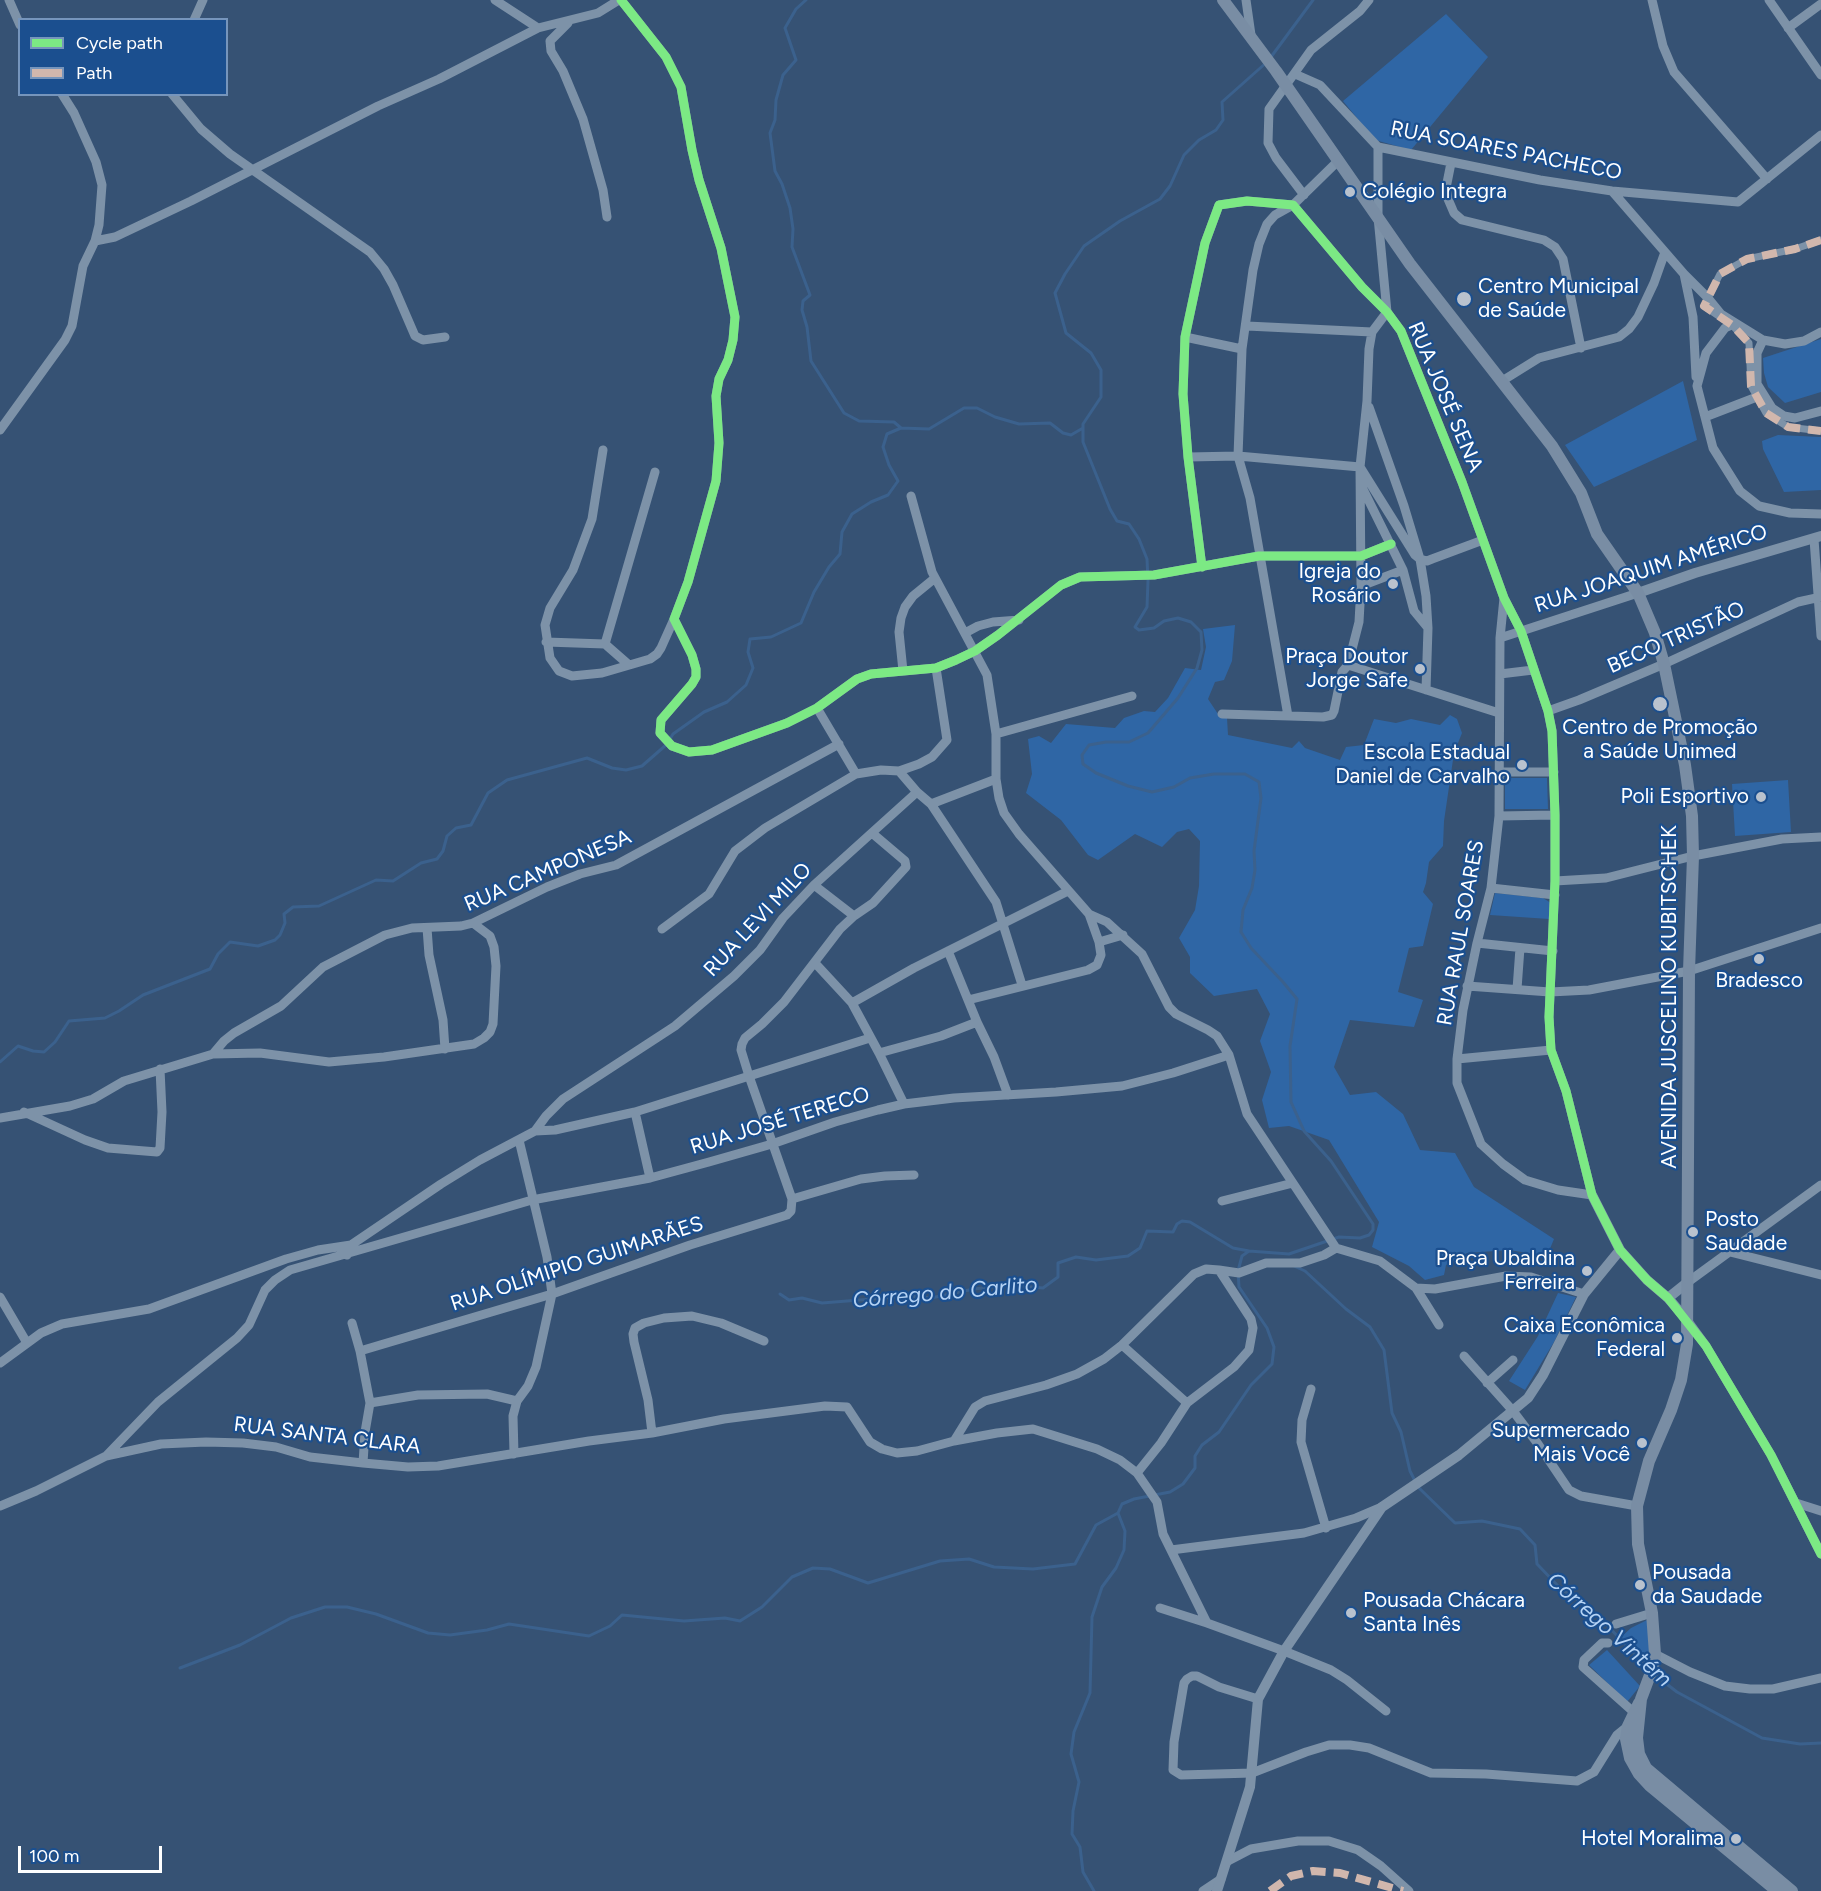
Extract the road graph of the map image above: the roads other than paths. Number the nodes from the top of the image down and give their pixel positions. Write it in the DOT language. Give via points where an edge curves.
graph roads {
  1 [pos="9,0"];
  2 [pos="203,0"];
  3 [pos="495,0"];
  4 [pos="620,0"];
  5 [pos="1210,0"];
  6 [pos="1244,0"];
  7 [pos="1369,0"];
  8 [pos="1652,0"];
  9 [pos="1769,0"];
  10 [pos="1226,4"];
  11 [pos="1821,4"];
  12 [pos="195,18"];
  13 [pos="18,20"];
  14 [pos="572,20"];
  15 [pos="538,28"];
  16 [pos="1788,28"];
  17 [pos="1254,42"];
  18 [pos="1295,74"];
  19 [pos="1821,75"];
  20 [pos="1286,85"];
  21 [pos="63,96"];
  22 [pos="174,96"];
  23 [pos="1821,135"];
  24 [pos="1378,147"];
  25 [pos="1339,160"];
  26 [pos="1451,163"];
  27 [pos="253,171"];
  28 [pos="1767,179"];
  29 [pos="1612,191"];
  30 [pos="1304,195"];
  31 [pos="1293,205"];
  32 [pos="607,217"];
  33 [pos="1378,217"];
  34 [pos="1821,240"];
  35 [pos="95,241"];
  36 [pos="1665,252"];
  37 [pos="1684,274"];
  38 [pos="1708,298"];
  39 [pos="1387,312"];
  40 [pos="1733,324"];
  41 [pos="1247,326"];
  42 [pos="1372,332"];
  43 [pos="1821,332"];
  44 [pos="445,338"];
  45 [pos="1185,338"];
  46 [pos="1763,340"];
  47 [pos="1581,348"];
  48 [pos="1242,349"];
  49 [pos="1502,381"];
  50 [pos="1697,386"];
  51 [pos="1759,396"];
  52 [pos="1367,401"];
  53 [pos="1821,411"];
  54 [pos="1705,417"];
  55 [pos="0,430"];
  56 [pos="1821,431"];
  57 [pos="603,450"];
  58 [pos="1238,456"];
  59 [pos="1188,458"];
  60 [pos="1360,467"];
  61 [pos="655,472"];
  62 [pos="1361,484"];
  63 [pos="911,496"];
  64 [pos="1821,514"];
  65 [pos="1817,538"];
  66 [pos="1483,540"];
  67 [pos="1391,544"];
  68 [pos="1361,555"];
  69 [pos="1259,556"];
  70 [pos="1420,559"];
  71 [pos="1202,567"];
  72 [pos="1403,570"];
  73 [pos="935,578"];
  74 [pos="1362,586"];
  75 [pos="1638,593"];
  76 [pos="1820,597"];
  77 [pos="1504,598"];
  78 [pos="674,619"];
  79 [pos="1019,620"];
  80 [pos="1428,628"];
  81 [pos="1521,631"];
  82 [pos="965,633"];
  83 [pos="1821,636"];
  84 [pos="1500,638"];
  85 [pos="546,642"];
  86 [pos="605,644"];
  87 [pos="975,651"];
  88 [pos="1664,664"];
  89 [pos="629,665"];
  90 [pos="1348,666"];
  91 [pos="936,668"];
  92 [pos="1533,670"];
  93 [pos="903,671"];
  94 [pos="1500,674"];
  95 [pos="1426,690"];
  96 [pos="1132,696"];
  97 [pos="816,708"];
  98 [pos="1548,711"];
  99 [pos="1499,713"];
  100 [pos="1222,714"];
  101 [pos="1288,717"];
  102 [pos="996,734"];
  103 [pos="839,744"];
  104 [pos="899,771"];
  105 [pos="1500,772"];
  106 [pos="1554,772"];
  107 [pos="856,774"];
  108 [pos="996,779"];
  109 [pos="917,792"];
  110 [pos="931,804"];
  111 [pos="1499,816"];
  112 [pos="1555,816"];
  113 [pos="872,832"];
  114 [pos="1821,837"];
  115 [pos="1693,856"];
  116 [pos="1555,881"];
  117 [pos="814,885"];
  118 [pos="1491,888"];
  119 [pos="1068,891"];
  120 [pos="1555,895"];
  121 [pos="1089,914"];
  122 [pos="854,916"];
  123 [pos="1003,922"];
  124 [pos="472,923"];
  125 [pos="427,928"];
  126 [pos="1821,928"];
  127 [pos="662,929"];
  128 [pos="1123,935"];
  129 [pos="1099,942"];
  130 [pos="1477,943"];
  131 [pos="1520,948"];
  132 [pos="948,951"];
  133 [pos="1553,951"];
  134 [pos="815,963"];
  135 [pos="1689,971"];
  136 [pos="1022,985"];
  137 [pos="1467,986"];
  138 [pos="1518,989"];
  139 [pos="1550,992"];
  140 [pos="968,1000"];
  141 [pos="852,1003"];
  142 [pos="977,1022"];
  143 [pos="870,1038"];
  144 [pos="445,1050"];
  145 [pos="1551,1050"];
  146 [pos="879,1053"];
  147 [pos="213,1054"];
  148 [pos="1229,1055"];
  149 [pos="1457,1059"];
  150 [pos="160,1069"];
  151 [pos="749,1076"];
  152 [pos="1008,1095"];
  153 [pos="904,1104"];
  154 [pos="24,1112"];
  155 [pos="635,1112"];
  156 [pos="0,1118"];
  157 [pos="535,1131"];
  158 [pos="519,1140"];
  159 [pos="772,1144"];
  160 [pos="914,1175"];
  161 [pos="650,1178"];
  162 [pos="1293,1183"];
  163 [pos="1821,1185"];
  164 [pos="1592,1195"];
  165 [pos="792,1199"];
  166 [pos="532,1200"];
  167 [pos="1222,1201"];
  168 [pos="1333,1244"];
  169 [pos="349,1250"];
  170 [pos="1620,1251"];
  171 [pos="1730,1252"];
  172 [pos="1218,1270"];
  173 [pos="1821,1275"];
  174 [pos="1688,1282"];
  175 [pos="1416,1288"];
  176 [pos="552,1294"];
  177 [pos="1584,1294"];
  178 [pos="0,1297"];
  179 [pos="1668,1298"];
  180 [pos="1687,1320"];
  181 [pos="352,1323"];
  182 [pos="1439,1325"];
  183 [pos="764,1341"];
  184 [pos="27,1343"];
  185 [pos="1122,1345"];
  186 [pos="360,1351"];
  187 [pos="1464,1356"];
  188 [pos="1513,1360"];
  189 [pos="0,1363"];
  190 [pos="1487,1383"];
  191 [pos="1311,1389"];
  192 [pos="517,1401"];
  193 [pos="1187,1402"];
  194 [pos="370,1403"];
  195 [pos="1513,1411"];
  196 [pos="652,1433"];
  197 [pos="954,1441"];
  198 [pos="514,1454"];
  199 [pos="106,1456"];
  200 [pos="363,1463"];
  201 [pos="1137,1473"];
  202 [pos="1796,1503"];
  203 [pos="0,1506"];
  204 [pos="1637,1506"];
  205 [pos="1382,1508"];
  206 [pos="1821,1511"];
  207 [pos="1326,1528"];
  208 [pos="1171,1550"];
  209 [pos="1821,1554"];
  210 [pos="1160,1608"];
  211 [pos="1652,1613"];
  212 [pos="1207,1623"];
  213 [pos="1616,1624"];
  214 [pos="1608,1643"];
  215 [pos="1284,1651"];
  216 [pos="1655,1654"];
  217 [pos="1821,1678"];
  218 [pos="1258,1699"];
  219 [pos="1386,1711"];
  220 [pos="1637,1715"];
  221 [pos="1628,1726"];
  222 [pos="1252,1773"];
  223 [pos="1228,1861"];
  224 [pos="1221,1880"];
  225 [pos="1203,1891"];
  226 [pos="1217,1891"];
  227 [pos="1410,1891"];
  228 [pos="1777,1891"];
  229 [pos="1792,1891"];
  1 -- 13 [label="street"];
  2 -- 12 [label="street"];
  3 -- 15 [label="street"];
  4 -- 14 [label="street" via="598,13"];
  4 -- 78 [label="street" via="666,57 681,87 699,180 721,248 735,317 733,340 716,396 716,481"];
  5 -- 10 [label="main road"];
  6 -- 10 [label="street"];
  6 -- 17 [label="street"];
  7 -- 18 [label="street" via="1319,42"];
  8 -- 28 [label="street" via="1674,72"];
  9 -- 16 [label="street"];
  10 -- 17 [label="main road, AVENIDA JUSCELINO KUBITSCHEK"];
  11 -- 16 [label="street"];
  14 -- 15 [label="street"];
  14 -- 32 [label="street" via="550,41 551,51 583,119"];
  15 -- 27 [label="street"];
  16 -- 19 [label="street"];
  17 -- 20 [label="main road, AVENIDA JUSCELINO KUBITSCHEK"];
  18 -- 20 [label="street"];
  18 -- 24 [label="street, RUA SOARES PACHECO" via="1320,85"];
  20 -- 25 [label="main road, AVENIDA JUSCELINO KUBITSCHEK"];
  20 -- 30 [label="street" via="1269,109 1268,143"];
  21 -- 35 [label="street" via="87,139 102,185"];
  22 -- 27 [label="street" via="201,129"];
  23 -- 28 [label="street"];
  24 -- 26 [label="street, RUA SOARES PACHECO"];
  24 -- 33 [label="street"];
  25 -- 30 [label="street"];
  25 -- 33 [label="main road, AVENIDA JUSCELINO KUBITSCHEK"];
  26 -- 29 [label="street, RUA SOARES PACHECO"];
  26 -- 47 [label="street" via="1448,199 1462,220 1544,240 1555,247 1563,259"];
  27 -- 35 [label="street" via="114,237"];
  27 -- 44 [label="street" via="370,252 388,277 415,336 423,340"];
  28 -- 29 [label="street, RUA SOARES PACHECO" via="1738,202"];
  29 -- 36 [label="street"];
  30 -- 31 [label="street"];
  31 -- 39 [label="street, RUA JOSÉ SENA"];
  31 -- 41 [label="street" via="1275,215 1258,244"];
  31 -- 45 [label="street" via="1247,201 1220,205 1205,243"];
  33 -- 39 [label="street"];
  33 -- 49 [label="main road, AVENIDA JUSCELINO KUBITSCHEK"];
  34 -- 38 [label="street" via="1747,259 1720,274"];
  35 -- 55 [label="street" via="83,266 72,326 65,340"];
  36 -- 37 [label="street"];
  36 -- 47 [label="street" via="1654,283 1629,330 1619,337"];
  37 -- 38 [label="street"];
  37 -- 50 [label="street" via="1693,316"];
  38 -- 40 [label="street"];
  39 -- 42 [label="street"];
  39 -- 66 [label="street, RUA JOSÉ SENA" via="1401,331"];
  40 -- 46 [label="street"];
  40 -- 50 [label="street" via="1725,328 1706,353"];
  40 -- 51 [label="street" via="1749,343 1751,386"];
  41 -- 42 [label="street"];
  41 -- 48 [label="street"];
  42 -- 52 [label="street"];
  43 -- 46 [label="street" via="1804,341 1785,344"];
  45 -- 48 [label="street"];
  45 -- 59 [label="street" via="1183,394"];
  46 -- 51 [label="street" via="1757,353"];
  47 -- 49 [label="street" via="1539,358"];
  48 -- 58 [label="street"];
  49 -- 75 [label="main road, AVENIDA JUSCELINO KUBITSCHEK" via="1552,446 1581,493 1597,534"];
  50 -- 54 [label="street"];
  51 -- 53 [label="street" via="1784,416 1795,418"];
  51 -- 54 [label="street"];
  51 -- 56 [label="street" via="1766,413 1788,427"];
  52 -- 60 [label="street"];
  52 -- 70 [label="street"];
  54 -- 64 [label="street" via="1713,448 1740,491 1759,506"];
  57 -- 85 [label="street" via="592,519 573,570 550,608"];
  58 -- 59 [label="street"];
  58 -- 60 [label="street"];
  58 -- 69 [label="street" via="1250,498"];
  59 -- 71 [label="street"];
  60 -- 62 [label="street"];
  60 -- 70 [label="street"];
  61 -- 86 [label="street"];
  62 -- 67 [label="street"];
  62 -- 68 [label="street"];
  63 -- 73 [label="street"];
  65 -- 75 [label="street, RUA JOAQUIM AMÉRICO"];
  65 -- 76 [label="street"];
  66 -- 70 [label="street" via="1432,559"];
  66 -- 77 [label="street, RUA JOSÉ SENA"];
  67 -- 68 [label="street"];
  67 -- 72 [label="street"];
  68 -- 69 [label="street"];
  68 -- 74 [label="street"];
  69 -- 71 [label="street"];
  69 -- 101 [label="street"];
  70 -- 80 [label="street"];
  71 -- 79 [label="street" via="1154,575 1080,577 1061,585"];
  72 -- 74 [label="street"];
  72 -- 80 [label="street" via="1414,611"];
  73 -- 82 [label="street"];
  73 -- 93 [label="street" via="913,596 900,618"];
  74 -- 90 [label="street" via="1359,622"];
  75 -- 81 [label="street, RUA JOAQUIM AMÉRICO"];
  75 -- 88 [label="main road, AVENIDA JUSCELINO KUBITSCHEK"];
  76 -- 83 [label="street"];
  76 -- 88 [label="street, BECO TRISTÃO" via="1798,602"];
  77 -- 81 [label="street, RUA JOSÉ SENA"];
  77 -- 84 [label="street, RUA RAUL SOARES"];
  78 -- 89 [label="street" via="657,654"];
  78 -- 97 [label="street" via="692,655 696,677 661,720 660,733 672,746 689,752 712,750 787,723"];
  79 -- 82 [label="street" via="993,622"];
  79 -- 87 [label="street"];
  80 -- 95 [label="street"];
  81 -- 84 [label="street, RUA JOAQUIM AMÉRICO"];
  81 -- 92 [label="street, RUA JOSÉ SENA"];
  82 -- 87 [label="street"];
  84 -- 94 [label="street, RUA RAUL SOARES"];
  85 -- 86 [label="street"];
  85 -- 89 [label="street" via="559,671 572,676"];
  86 -- 89 [label="street"];
  87 -- 91 [label="street"];
  87 -- 102 [label="street" via="987,675"];
  88 -- 98 [label="street, BECO TRISTÃO"];
  88 -- 115 [label="main road, AVENIDA JUSCELINO KUBITSCHEK" via="1685,765"];
  90 -- 95 [label="street"];
  90 -- 101 [label="street" via="1342,672 1332,715"];
  91 -- 93 [label="street"];
  91 -- 104 [label="street" via="947,740 932,757"];
  92 -- 94 [label="street"];
  92 -- 98 [label="street, RUA JOSÉ SENA"];
  93 -- 97 [label="street" via="857,679"];
  94 -- 99 [label="street, RUA RAUL SOARES"];
  95 -- 99 [label="street"];
  96 -- 102 [label="street"];
  97 -- 103 [label="street"];
  98 -- 106 [label="street, RUA JOSÉ SENA"];
  99 -- 105 [label="street, RUA RAUL SOARES"];
  100 -- 101 [label="street"];
  102 -- 108 [label="street"];
  103 -- 107 [label="street"];
  103 -- 124 [label="street, RUA CAMPONESA" via="616,865 580,873"];
  104 -- 107 [label="street"];
  104 -- 109 [label="street"];
  105 -- 106 [label="street"];
  105 -- 111 [label="street, RUA RAUL SOARES"];
  106 -- 112 [label="street, RUA JOSÉ SENA"];
  107 -- 127 [label="street" via="744,843 728,861 709,894"];
  108 -- 110 [label="street"];
  108 -- 119 [label="street" via="1004,813"];
  109 -- 110 [label="street"];
  109 -- 113 [label="street, RUA LEVI MILO"];
  110 -- 123 [label="street" via="996,902"];
  111 -- 112 [label="street"];
  111 -- 118 [label="street, RUA RAUL SOARES"];
  112 -- 116 [label="street, RUA JOSÉ SENA"];
  113 -- 117 [label="street, RUA LEVI MILO"];
  113 -- 122 [label="street" via="905,861 906,867 873,903"];
  114 -- 115 [label="street" via="1782,839"];
  115 -- 116 [label="street" via="1606,878"];
  115 -- 135 [label="main road, AVENIDA JUSCELINO KUBITSCHEK"];
  116 -- 120 [label="street, RUA JOSÉ SENA"];
  117 -- 122 [label="street"];
  117 -- 157 [label="street, RUA LEVI MILO" via="734,976 675,1026 563,1099"];
  118 -- 120 [label="street"];
  118 -- 130 [label="street, RUA RAUL SOARES"];
  119 -- 121 [label="street"];
  119 -- 123 [label="street"];
  120 -- 133 [label="street, RUA JOSÉ SENA"];
  121 -- 128 [label="street"];
  121 -- 129 [label="street"];
  122 -- 134 [label="street"];
  123 -- 132 [label="street"];
  123 -- 136 [label="street"];
  124 -- 125 [label="street, RUA CAMPONESA"];
  124 -- 144 [label="street" via="490,936 494,947 493,1024 490,1032 474,1044"];
  125 -- 144 [label="street"];
  125 -- 147 [label="street, RUA CAMPONESA" via="391,933 323,967 281,1006 229,1036"];
  126 -- 135 [label="street"];
  128 -- 129 [label="street"];
  128 -- 148 [label="street" via="1142,954 1169,1007 1217,1036"];
  129 -- 136 [label="street" via="1101,955 1097,965"];
  130 -- 131 [label="street"];
  130 -- 137 [label="street, RUA RAUL SOARES"];
  131 -- 133 [label="street"];
  131 -- 138 [label="street"];
  132 -- 140 [label="street"];
  132 -- 141 [label="street"];
  133 -- 139 [label="street, RUA JOSÉ SENA"];
  134 -- 141 [label="street"];
  134 -- 151 [label="street" via="784,1002 745,1038 741,1050"];
  135 -- 139 [label="street" via="1589,990"];
  135 -- 174 [label="main road, AVENIDA JUSCELINO KUBITSCHEK"];
  136 -- 140 [label="street"];
  137 -- 138 [label="street"];
  137 -- 149 [label="street, RUA RAUL SOARES"];
  138 -- 139 [label="street"];
  139 -- 145 [label="street, RUA JOSÉ SENA"];
  140 -- 142 [label="street"];
  141 -- 143 [label="street"];
  142 -- 146 [label="street"];
  142 -- 152 [label="street"];
  143 -- 146 [label="street"];
  143 -- 151 [label="street"];
  144 -- 147 [label="street" via="329,1062 260,1053"];
  145 -- 149 [label="street"];
  145 -- 164 [label="street, RUA JOSÉ SENA" via="1566,1091"];
  146 -- 153 [label="street"];
  147 -- 150 [label="street"];
  148 -- 152 [label="street, RUA JOSÉ TERECO" via="1122,1086"];
  148 -- 162 [label="street" via="1248,1114"];
  149 -- 164 [label="street, RUA RAUL SOARES" via="1457,1083 1481,1144 1525,1180"];
  150 -- 154 [label="street" via="124,1081 93,1099"];
  150 -- 154 [label="street" via="157,1152 108,1148"];
  151 -- 155 [label="street"];
  151 -- 159 [label="street"];
  152 -- 153 [label="street, RUA JOSÉ TERECO"];
  153 -- 159 [label="street, RUA JOSÉ TERECO"];
  154 -- 156 [label="street"];
  155 -- 157 [label="street"];
  155 -- 161 [label="street"];
  157 -- 158 [label="street"];
  158 -- 166 [label="street"];
  158 -- 169 [label="street" via="480,1160"];
  159 -- 161 [label="street, RUA JOSÉ TERECO"];
  159 -- 165 [label="street"];
  160 -- 165 [label="street" via="861,1179"];
  161 -- 166 [label="street, RUA JOSÉ TERECO"];
  162 -- 167 [label="street"];
  162 -- 168 [label="street"];
  163 -- 171 [label="street"];
  164 -- 170 [label="street"];
  165 -- 176 [label="street, RUA OLÍMIPIO GUIMARÃES" via="793,1207 787,1215"];
  166 -- 169 [label="street, RUA JOSÉ TERECO"];
  166 -- 176 [label="street"];
  168 -- 172 [label="street" via="1324,1255 1300,1263 1266,1263 1237,1273"];
  168 -- 175 [label="street" via="1380,1261"];
  169 -- 184 [label="street" via="318,1251 286,1259 149,1309 62,1324"];
  169 -- 199 [label="street" via="290,1270 275,1280 237,1338 158,1402"];
  170 -- 177 [label="street"];
  170 -- 179 [label="street"];
  171 -- 173 [label="street"];
  171 -- 174 [label="street"];
  172 -- 185 [label="street" via="1194,1274"];
  172 -- 193 [label="street" via="1251,1319 1249,1350 1234,1368"];
  174 -- 179 [label="street"];
  174 -- 180 [label="main road, AVENIDA JUSCELINO KUBITSCHEK"];
  175 -- 177 [label="street" via="1435,1289 1514,1276 1531,1277"];
  175 -- 182 [label="street"];
  176 -- 186 [label="street, RUA OLÍMIPIO GUIMARÃES"];
  176 -- 192 [label="street" via="536,1367"];
  177 -- 195 [label="street" via="1543,1375 1528,1398"];
  178 -- 184 [label="street"];
  179 -- 180 [label="street"];
  180 -- 202 [label="street" via="1771,1455"];
  180 -- 204 [label="main road, AVENIDA JUSCELINO KUBITSCHEK" via="1681,1380 1649,1461"];
  181 -- 186 [label="street"];
  183 -- 196 [label="street" via="722,1323 692,1316 664,1318 635,1328 634,1342"];
  184 -- 189 [label="street"];
  185 -- 193 [label="street"];
  185 -- 197 [label="street" via="1077,1374 985,1401 968,1416"];
  186 -- 194 [label="street"];
  187 -- 190 [label="street"];
  188 -- 190 [label="street"];
  190 -- 195 [label="street"];
  191 -- 207 [label="street" via="1302,1420 1301,1442"];
  192 -- 194 [label="street" via="487,1394 418,1395"];
  192 -- 198 [label="street" via="513,1416"];
  193 -- 201 [label="street"];
  194 -- 200 [label="street"];
  195 -- 204 [label="street" via="1569,1490 1581,1496"];
  195 -- 205 [label="street"];
  196 -- 197 [label="street, RUA SANTA CLARA" via="724,1419 843,1406 851,1411 870,1442 882,1449 906,1452"];
  196 -- 198 [label="street, RUA SANTA CLARA"];
  197 -- 201 [label="street, RUA SANTA CLARA" via="1033,1429 1097,1449"];
  198 -- 200 [label="street, RUA SANTA CLARA" via="438,1466"];
  199 -- 200 [label="street, RUA SANTA CLARA" via="161,1443 243,1443"];
  199 -- 203 [label="street"];
  201 -- 208 [label="street, RUA SANTA CLARA" via="1157,1502 1163,1534"];
  202 -- 206 [label="street"];
  202 -- 209 [label="street"];
  204 -- 211 [label="main road, AVENIDA JUSCELINO KUBITSCHEK" via="1638,1544"];
  205 -- 207 [label="street"];
  205 -- 215 [label="street"];
  207 -- 208 [label="street"];
  208 -- 212 [label="street, RUA SANTA CLARA"];
  210 -- 212 [label="street"];
  211 -- 213 [label="street"];
  211 -- 216 [label="main road, AVENIDA JUSCELINO KUBITSCHEK"];
  212 -- 215 [label="street"];
  214 -- 220 [label="street" via="1602,1643 1584,1660 1583,1667"];
  215 -- 218 [label="street"];
  215 -- 219 [label="street" via="1331,1670"];
  216 -- 217 [label="street" via="1725,1686 1773,1689"];
  216 -- 220 [label="main road, AVENIDA JUSCELINO KUBITSCHEK"];
  218 -- 222 [label="street"];
  218 -- 222 [label="street" via="1197,1676 1187,1679 1172,1765 1181,1775"];
  220 -- 221 [label="main road"];
  220 -- 229 [label="main road, AVENIDA JUSCELINO KUBITSCHEK" via="1639,1754 1647,1768"];
  221 -- 222 [label="street" via="1617,1735 1594,1772 1577,1781 1431,1773 1369,1748 1350,1745 1329,1745"];
  221 -- 228 [label="main road" via="1630,1758 1639,1774"];
  222 -- 223 [label="street"];
  223 -- 224 [label="street"];
  223 -- 227 [label="street" via="1251,1849 1298,1841 1329,1841 1358,1850"];
  224 -- 225 [label="street"];
  224 -- 226 [label="street"];
}
